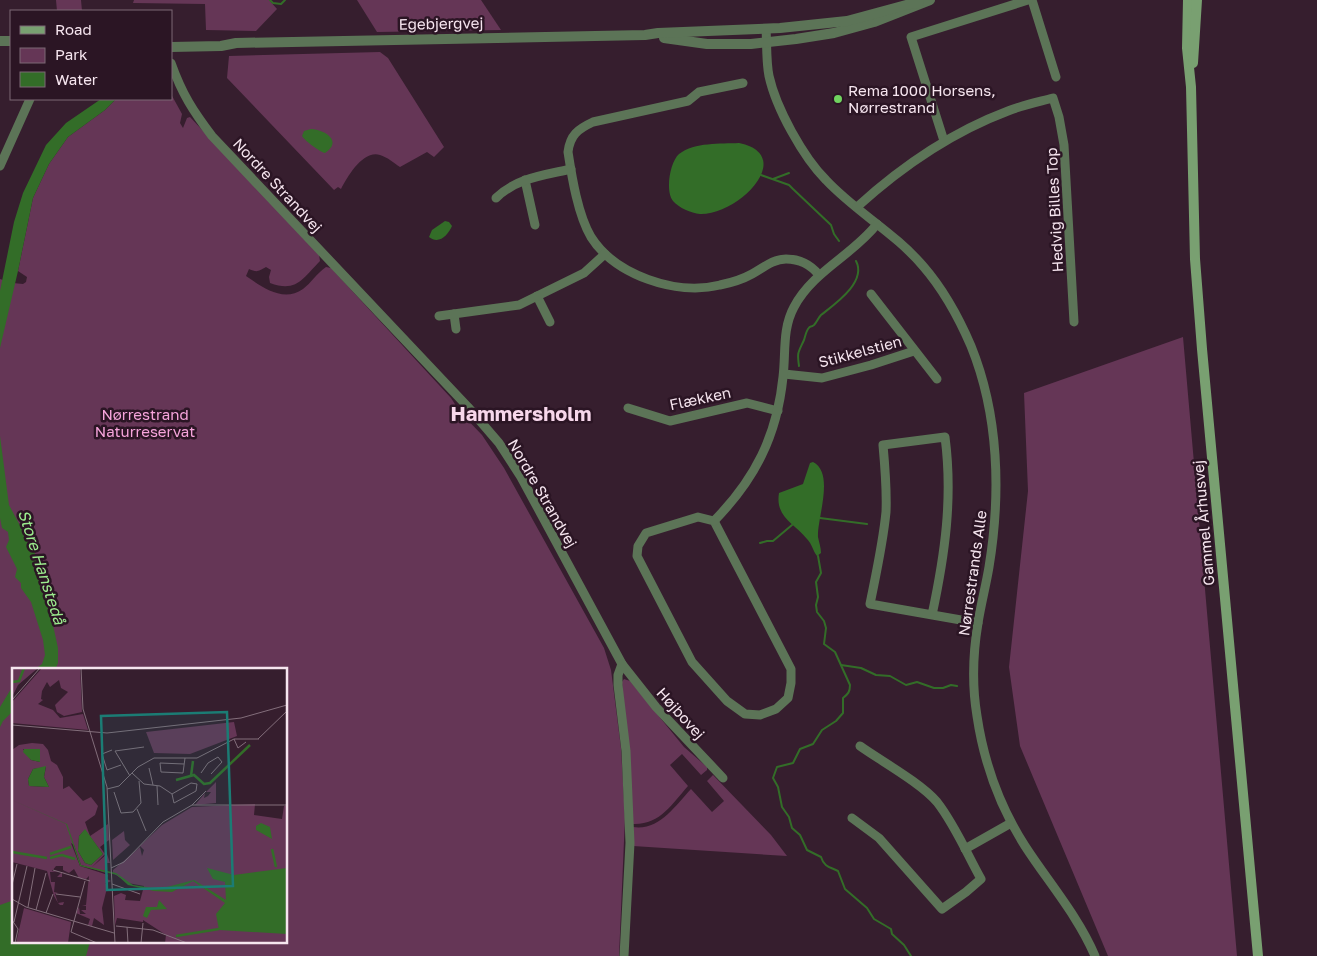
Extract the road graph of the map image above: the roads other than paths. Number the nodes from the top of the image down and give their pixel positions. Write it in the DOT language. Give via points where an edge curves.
graph roads {
  1 [pos="1028,0"];
  2 [pos="1032,0"];
  3 [pos="1188,0"];
  4 [pos="1197,0"];
  5 [pos="924,2"];
  6 [pos="847,21"];
  7 [pos="766,29"];
  8 [pos="646,35"];
  9 [pos="172,40"];
  10 [pos="236,42"];
  11 [pos="767,43"];
  12 [pos="172,47"];
  13 [pos="172,66"];
  14 [pos="1056,77"];
  15 [pos="743,83"];
  16 [pos="1191,87"];
  17 [pos="30,100"];
  18 [pos="944,141"];
  19 [pos="0,166"];
  20 [pos="571,169"];
  21 [pos="525,180"];
  22 [pos="496,198"];
  23 [pos="856,207"];
  24 [pos="877,224"];
  25 [pos="535,225"];
  26 [pos="605,254"];
  27 [pos="819,276"];
  28 [pos="871,294"];
  29 [pos="537,296"];
  30 [pos="454,314"];
  31 [pos="439,316"];
  32 [pos="550,322"];
  33 [pos="1074,322"];
  34 [pos="456,329"];
  35 [pos="914,351"];
  36 [pos="784,374"];
  37 [pos="937,379"];
  38 [pos="628,408"];
  39 [pos="778,411"];
  40 [pos="714,521"];
  41 [pos="932,615"];
  42 [pos="978,624"];
  43 [pos="622,664"];
  44 [pos="860,746"];
  45 [pos="722,778"];
  46 [pos="852,818"];
  47 [pos="1011,823"];
  48 [pos="964,849"];
  49 [pos="624,956"];
  50 [pos="1095,956"];
  51 [pos="1258,956"];
  1 -- 18 [label="street" via="911,37"];
  2 -- 14 [label="street"];
  3 -- 16 [label="main road, Gammel Århusvej" via="1187,48"];
  4 -- 16 [label="main road, Gammel Århusvej"];
  5 -- 6 [label="street, Egebjergvej"];
  5 -- 11 [label="street, Egebjergvej" via="853,28"];
  6 -- 7 [label="street, Egebjergvej"];
  6 -- 11 [label="street" via="773,35"];
  7 -- 8 [label="street, Egebjergvej"];
  7 -- 11 [label="street, Nørrestrands Alle"];
  8 -- 10 [label="street, Egebjergvej"];
  8 -- 11 [label="street, Egebjergvej" via="707,44"];
  9 -- 10 [label="street, Egebjergvej"];
  10 -- 12 [label="street, Egebjergvej" via="221,46"];
  11 -- 23 [label="street, Nørrestrands Alle" via="769,75 786,120 825,180"];
  13 -- 43 [label="street, Nordre Strandvej" via="191,108 212,136 499,443 521,477"];
  15 -- 20 [label="street" via="698,92 688,101 581,127 569,142"];
  16 -- 51 [label="main road, Gammel Århusvej" via="1195,259"];
  17 -- 19 [label="street"];
  18 -- 23 [label="street"];
  18 -- 33 [label="street, Hedvig Billes Top" via="1009,110 1053,98 1064,145"];
  20 -- 21 [label="street"];
  20 -- 26 [label="street" via="584,221"];
  21 -- 22 [label="street" via="506,188"];
  21 -- 25 [label="street"];
  23 -- 24 [label="street, Nørrestrands Alle"];
  24 -- 27 [label="street"];
  24 -- 42 [label="street, Nørrestrands Alle" via="924,267 952,307 972,348 985,392 992,425 996,509 990,566"];
  26 -- 27 [label="street" via="655,282 674,286 718,286 785,259 812,267"];
  26 -- 29 [label="street" via="584,273"];
  27 -- 36 [label="street" via="802,294 788,321"];
  28 -- 35 [label="street, Stikkelstien"];
  29 -- 30 [label="street" via="519,305"];
  29 -- 32 [label="street"];
  30 -- 31 [label="street"];
  30 -- 34 [label="street"];
  35 -- 36 [label="street, Stikkelstien" via="822,378"];
  35 -- 37 [label="street, Stikkelstien"];
  36 -- 39 [label="street"];
  38 -- 39 [label="street, Flækken" via="670,421 746,402"];
  39 -- 40 [label="street" via="756,470"];
  40 -- 40 [label="street" via="791,669 788,698 776,709 760,715 745,714 727,701 692,662 637,556 638,546 646,533 698,517"];
  41 -- 41 [label="street" via="870,604 886,510 883,445 945,437 949,508"];
  41 -- 42 [label="street"];
  42 -- 47 [label="street, Nørrestrands Alle" via="974,680 977,715 994,785"];
  43 -- 45 [label="street, Højbovej" via="656,707"];
  43 -- 49 [label="street" via="618,685 626,751 630,843"];
  44 -- 48 [label="street" via="936,801"];
  46 -- 48 [label="street" via="879,838 942,909 981,879"];
  47 -- 48 [label="street"];
  47 -- 50 [label="street, Nørrestrands Alle" via="1069,909"];
}
